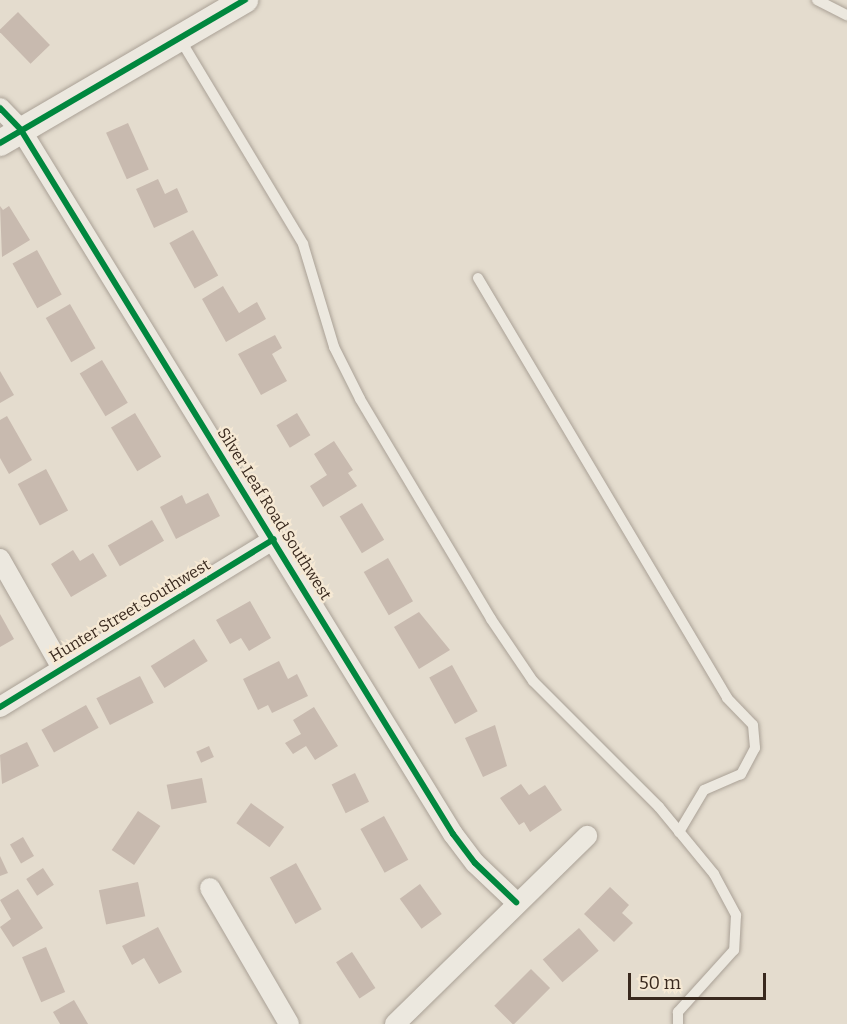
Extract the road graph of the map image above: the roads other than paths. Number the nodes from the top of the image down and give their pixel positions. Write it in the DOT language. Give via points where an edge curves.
graph roads {
  1 [pos="246,0"];
  2 [pos="817,0"];
  3 [pos="847,15"];
  4 [pos="180,38"];
  5 [pos="0,108"];
  6 [pos="11,137"];
  7 [pos="478,278"];
  8 [pos="274,539"];
  9 [pos="0,559"];
  10 [pos="62,668"];
  11 [pos="0,707"];
  12 [pos="680,832"];
  13 [pos="587,836"];
  14 [pos="210,888"];
  15 [pos="516,902"];
  16 [pos="290,1024"];
  17 [pos="395,1024"];
  18 [pos="678,1024"];
  1 -- 4 [label="street"];
  2 -- 3 [label="lane"];
  4 -- 6 [label="street"];
  4 -- 12 [label="lane" via="303,244 334,347 491,620 533,681"];
  5 -- 6 [label="street, Silver Leaf Road Southwest"];
  6 -- 8 [label="street, Silver Leaf Road Southwest"];
  7 -- 12 [label="lane" via="727,698 753,725 755,748 741,774 704,790"];
  8 -- 10 [label="street, Hunter Street Southwest"];
  8 -- 15 [label="street, Silver Leaf Road Southwest" via="453,834 475,863"];
  9 -- 10 [label="street"];
  10 -- 11 [label="street, Hunter Street Southwest"];
  12 -- 18 [label="lane" via="714,874 736,915 738,934 734,950 678,1012"];
  13 -- 15 [label="street"];
  14 -- 16 [label="street"];
  15 -- 17 [label="street"];
}
